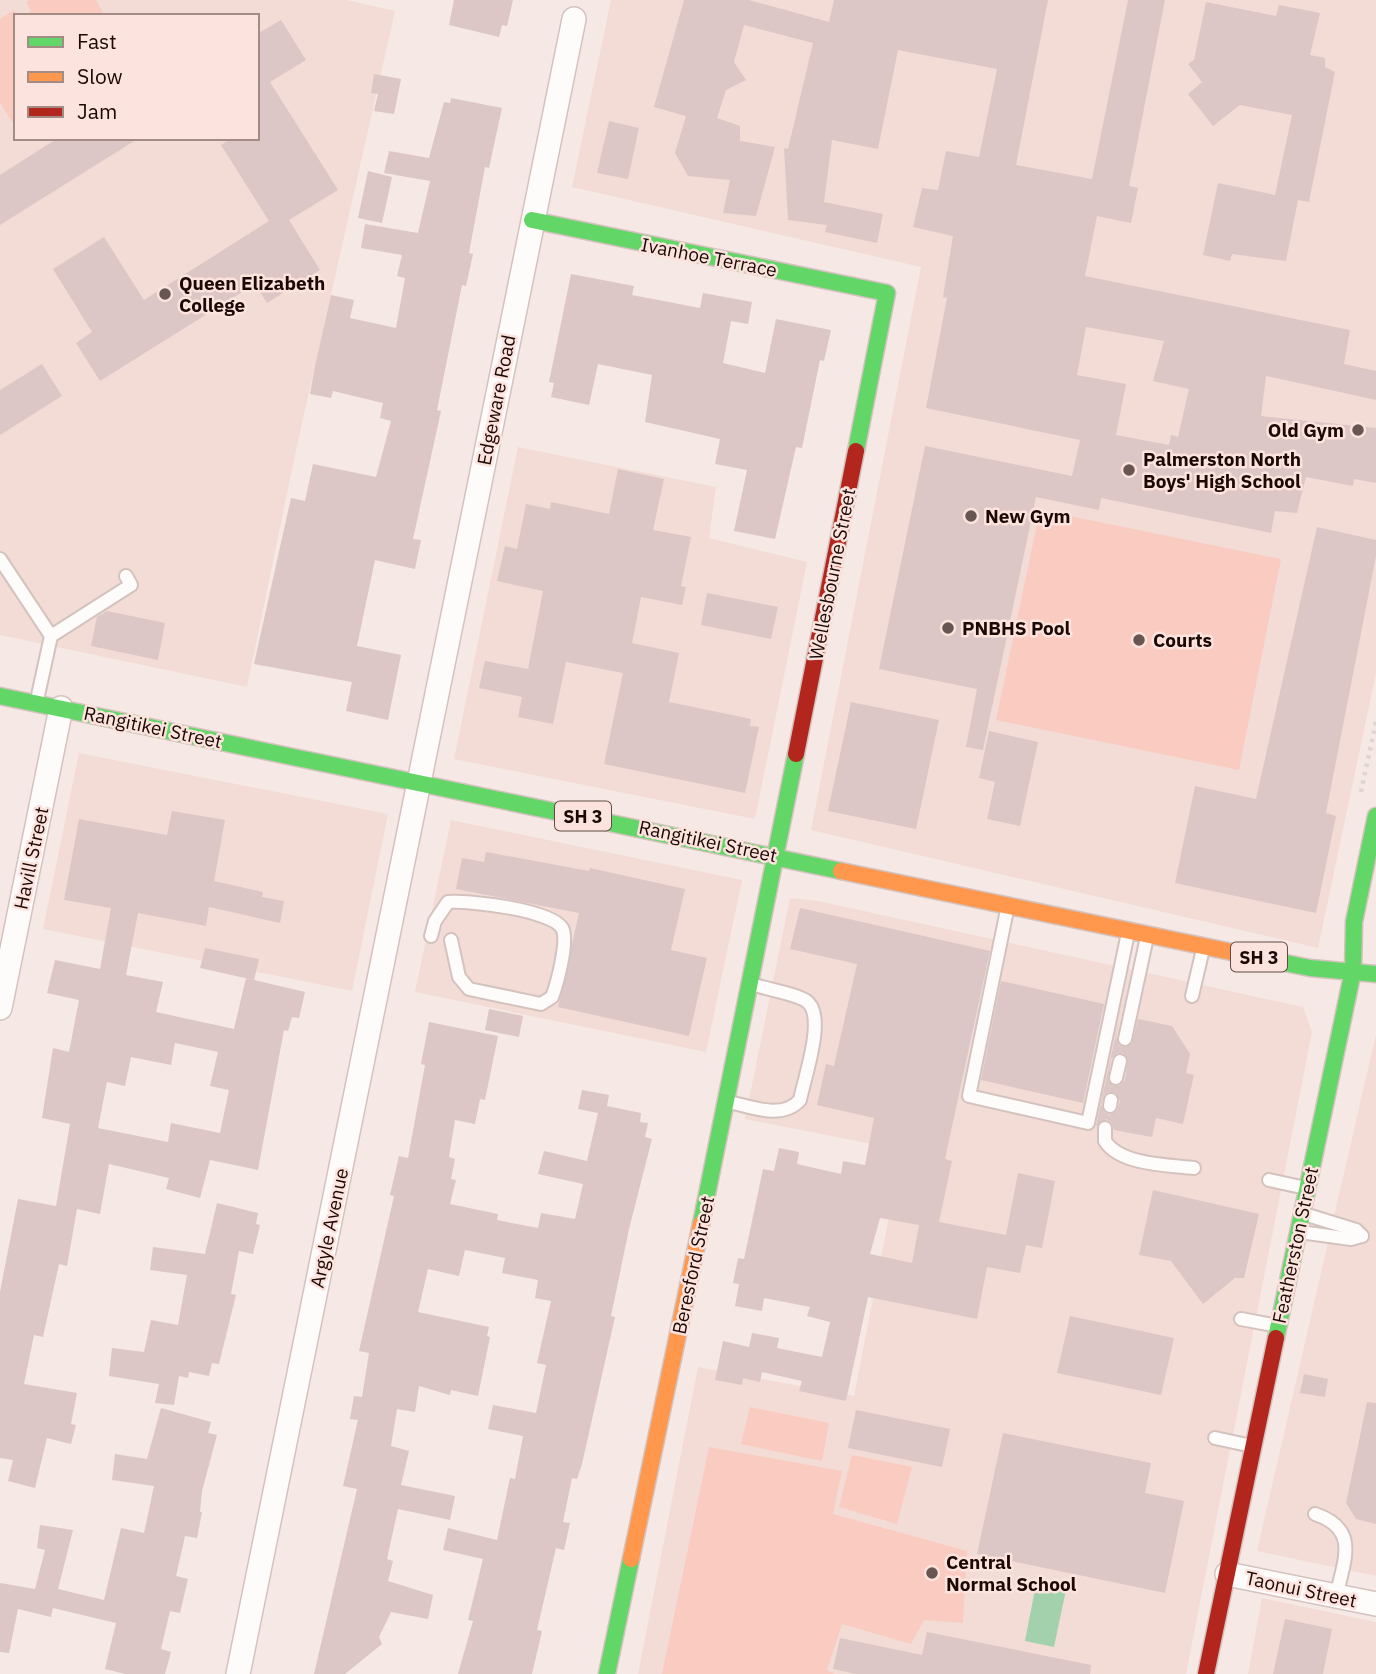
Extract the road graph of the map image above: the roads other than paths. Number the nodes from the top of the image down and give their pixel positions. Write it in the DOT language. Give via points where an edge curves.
graph roads {
  1 [pos="574,19"];
  2 [pos="532,220"];
  3 [pos="887,293"];
  4 [pos="0,559"];
  5 [pos="125,576"];
  6 [pos="51,636"];
  7 [pos="0,696"];
  8 [pos="37,704"];
  9 [pos="61,708"];
  10 [pos="418,782"];
  11 [pos="1376,816"];
  12 [pos="776,855"];
  13 [pos="1008,903"];
  14 [pos="1129,929"];
  15 [pos="1148,933"];
  16 [pos="431,936"];
  17 [pos="451,940"];
  18 [pos="1204,945"];
  19 [pos="1353,971"];
  20 [pos="1376,974"];
  21 [pos="751,984"];
  22 [pos="1192,996"];
  23 [pos="0,1008"];
  24 [pos="1125,1039"];
  25 [pos="1120,1061"];
  26 [pos="1116,1078"];
  27 [pos="727,1102"];
  28 [pos="1105,1128"];
  29 [pos="1194,1168"];
  30 [pos="1269,1180"];
  31 [pos="1307,1188"];
  32 [pos="1302,1213"];
  33 [pos="1298,1232"];
  34 [pos="1241,1319"];
  35 [pos="1278,1327"];
  36 [pos="1215,1438"];
  37 [pos="1254,1446"];
  38 [pos="1315,1514"];
  39 [pos="1227,1574"];
  40 [pos="1336,1597"];
  41 [pos="1376,1604"];
  42 [pos="238,1674"];
  43 [pos="607,1674"];
  44 [pos="1206,1674"];
  1 -- 2 [label="street, Edgeware Road"];
  2 -- 3 [label="main road, Ivanhoe Terrace"];
  2 -- 10 [label="street, Edgeware Road"];
  3 -- 12 [label="main road, Wellesbourne Street"];
  4 -- 6 [label="lane"];
  5 -- 6 [label="lane" via="131,585 80,613"];
  6 -- 8 [label="lane"];
  7 -- 8 [label="main road, Rangitikei Street / SH 3"];
  8 -- 9 [label="main road, Rangitikei Street / SH 3"];
  9 -- 10 [label="main road, Rangitikei Street / SH 3"];
  9 -- 23 [label="street, Havill Street"];
  10 -- 12 [label="main road, Rangitikei Street / SH 3"];
  10 -- 42 [label="street, Argyle Avenue"];
  11 -- 19 [label="main road, Featherston Street" via="1354,922"];
  12 -- 13 [label="main road, Rangitikei Street / SH 3"];
  12 -- 21 [label="main road, Beresford Street"];
  13 -- 14 [label="main road, Rangitikei Street / SH 3"];
  13 -- 14 [label="lane" via="969,1096 1088,1123"];
  14 -- 15 [label="main road, Rangitikei Street / SH 3"];
  15 -- 18 [label="main road, Rangitikei Street / SH 3"];
  15 -- 24 [label="lane"];
  16 -- 17 [label="lane" via="448,902 502,907 553,921 565,940 552,998 541,1004 469,989 459,977"];
  18 -- 19 [label="main road, Rangitikei Street / SH 3" via="1310,968"];
  18 -- 22 [label="lane"];
  19 -- 20 [label="main road, Rangitikei Street / SH 3"];
  19 -- 31 [label="main road, Featherston Street"];
  21 -- 27 [label="main road, Beresford Street"];
  21 -- 27 [label="lane" via="803,999 813,1009 817,1023 800,1100 795,1105 776,1112"];
  25 -- 26 [label="lane"];
  27 -- 43 [label="main road, Beresford Street"];
  28 -- 29 [label="lane" via="1105,1141 1114,1152"];
  30 -- 31 [label="lane"];
  31 -- 32 [label="main road, Featherston Street"];
  32 -- 33 [label="main road, Featherston Street"];
  32 -- 33 [label="lane" via="1362,1236 1350,1239"];
  33 -- 35 [label="main road, Featherston Street"];
  34 -- 35 [label="lane"];
  35 -- 37 [label="main road, Featherston Street"];
  36 -- 37 [label="lane"];
  37 -- 39 [label="main road, Featherston Street"];
  38 -- 40 [label="lane" via="1331,1519 1346,1539"];
  39 -- 40 [label="street, Taonui Street"];
  39 -- 44 [label="main road, Featherston Street"];
  40 -- 41 [label="street, Taonui Street"];
}
